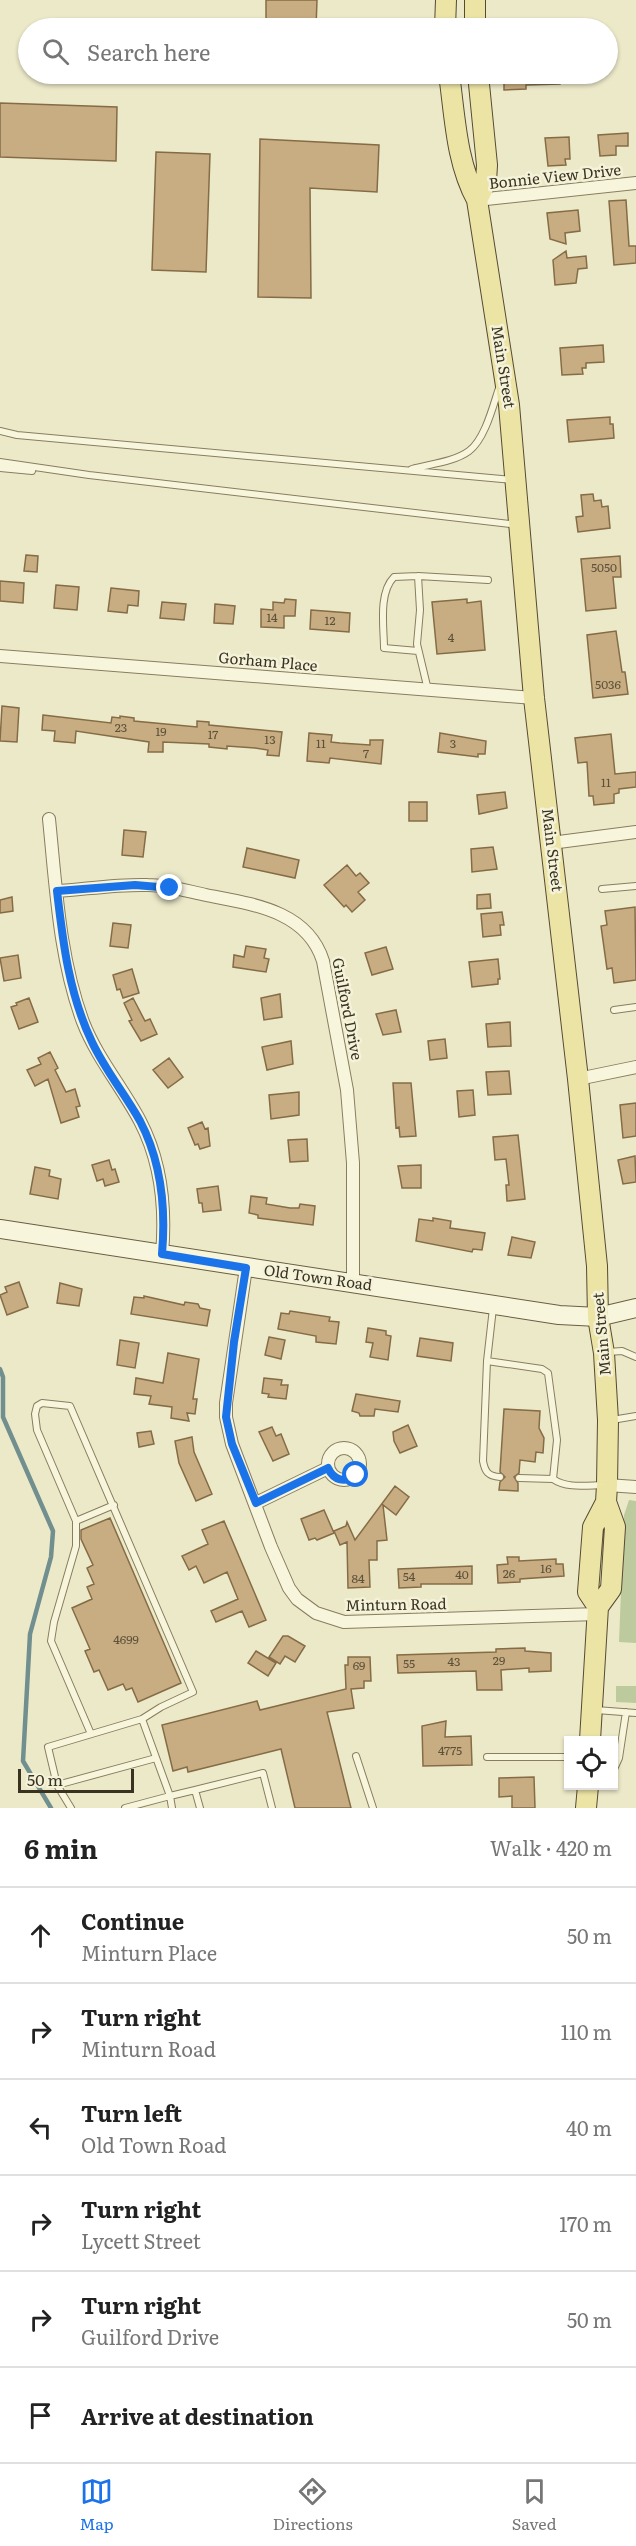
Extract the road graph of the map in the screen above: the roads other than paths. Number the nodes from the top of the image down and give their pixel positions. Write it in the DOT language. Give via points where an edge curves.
graph roads {
  1 [pos="446,0"];
  2 [pos="476,0"];
  3 [pos="445,18"];
  4 [pos="475,18"];
  5 [pos="451,84"];
  6 [pos="479,84"];
  7 [pos="636,183"];
  8 [pos="477,200"];
  9 [pos="504,373"];
  10 [pos="0,430"];
  11 [pos="0,462"];
  12 [pos="0,468"];
  13 [pos="408,470"];
  14 [pos="88,475"];
  15 [pos="516,480"];
  16 [pos="520,525"];
  17 [pos="418,576"];
  18 [pos="488,580"];
  19 [pos="418,651"];
  20 [pos="0,656"];
  21 [pos="428,690"];
  22 [pos="534,698"];
  23 [pos="49,819"];
  24 [pos="636,832"];
  25 [pos="551,843"];
  26 [pos="636,886"];
  27 [pos="602,889"];
  28 [pos="57,891"];
  29 [pos="636,1007"];
  30 [pos="614,1010"];
  31 [pos="636,1067"];
  32 [pos="578,1078"];
  33 [pos="0,1229"];
  34 [pos="162,1254"];
  35 [pos="246,1268"];
  36 [pos="353,1283"];
  37 [pos="494,1305"];
  38 [pos="636,1308"];
  39 [pos="598,1317"];
  40 [pos="604,1353"];
  41 [pos="636,1357"];
  42 [pos="488,1360"];
  43 [pos="636,1416"];
  44 [pos="608,1420"];
  45 [pos="328,1468"];
  46 [pos="500,1477"];
  47 [pos="519,1478"];
  48 [pos="553,1479"];
  49 [pos="636,1487"];
  50 [pos="606,1494"];
  51 [pos="256,1503"];
  52 [pos="114,1505"];
  53 [pos="76,1521"];
  54 [pos="598,1610"];
  55 [pos="592,1710"];
  56 [pos="626,1712"];
  57 [pos="636,1713"];
  58 [pos="142,1719"];
  59 [pos="91,1734"];
  60 [pos="590,1736"];
  61 [pos="356,1756"];
  62 [pos="487,1757"];
  63 [pos="564,1757"];
  64 [pos="156,1758"];
  65 [pos="618,1760"];
  66 [pos="57,1785"];
  67 [pos="195,1790"];
  68 [pos="588,1790"];
  69 [pos="170,1796"];
  70 [pos="71,1808"];
  71 [pos="125,1808"];
  72 [pos="172,1808"];
  73 [pos="200,1808"];
  74 [pos="272,1808"];
  75 [pos="373,1808"];
  76 [pos="586,1808"];
  1 -- 3 [label="main road"];
  2 -- 4 [label="main road"];
  5 -- 8 [label="main road, Main Street" via="463,166"];
  6 -- 8 [label="main road, Main Street" via="487,165 486,182"];
  7 -- 8 [label="street, Bonnie View Drive"];
  8 -- 9 [label="main road, Main Street"];
  9 -- 13 [label="lane" via="486,427 471,450"];
  9 -- 15 [label="main road, Main Street"];
  10 -- 13 [label="lane" via="17,435"];
  11 -- 14 [label="lane"];
  12 -- 14 [label="lane"];
  13 -- 15 [label="lane"];
  14 -- 16 [label="lane"];
  15 -- 16 [label="main road, Main Street"];
  16 -- 22 [label="main road, Main Street"];
  17 -- 18 [label="lane"];
  17 -- 19 [label="lane"];
  17 -- 19 [label="lane" via="394,577 386,592 384,648"];
  19 -- 21 [label="lane"];
  20 -- 21 [label="street, Gorham Place"];
  21 -- 22 [label="street, Gorham Place"];
  22 -- 25 [label="main road, Main Street"];
  23 -- 28 [label="street"];
  24 -- 25 [label="street"];
  25 -- 32 [label="main road, Main Street"];
  26 -- 27 [label="lane"];
  28 -- 34 [label="street" via="63,948 83,1021 92,1044 140,1121 156,1159 164,1225"];
  28 -- 36 [label="street, Guilford Drive" via="135,885 170,888 256,905 282,915 310,935 323,961 347,1090 354,1163"];
  29 -- 30 [label="lane"];
  31 -- 32 [label="street"];
  32 -- 39 [label="main road, Main Street" via="597,1266"];
  33 -- 34 [label="main road, Old Town Road"];
  34 -- 35 [label="main road, Old Town Road"];
  35 -- 36 [label="main road, Old Town Road"];
  35 -- 51 [label="street, Minturn Road" via="226,1417 232,1444"];
  36 -- 37 [label="main road, Old Town Road"];
  37 -- 39 [label="main road, Old Town Road"];
  37 -- 42 [label="lane"];
  38 -- 39 [label="main road, Old Town Road"];
  39 -- 40 [label="main road, Main Street"];
  40 -- 41 [label="lane" via="622,1351"];
  40 -- 44 [label="main road, Main Street"];
  42 -- 46 [label="lane" via="483,1461 488,1474"];
  42 -- 48 [label="lane" via="548,1373 556,1431"];
  43 -- 44 [label="lane"];
  44 -- 50 [label="main road, Main Street"];
  45 -- 51 [label="street"];
  47 -- 48 [label="lane"];
  48 -- 50 [label="lane"];
  49 -- 50 [label="street"];
  50 -- 54 [label="main road, Main Street" via="593,1527 588,1592"];
  51 -- 54 [label="street, Minturn Road" via="289,1587 307,1607 329,1619 344,1622"];
  52 -- 53 [label="lane"];
  52 -- 53 [label="lane" via="70,1406 42,1403 35,1414 37,1430"];
  52 -- 58 [label="lane" via="193,1692"];
  53 -- 59 [label="lane" via="76,1546 51,1641"];
  54 -- 55 [label="main road, Main Street"];
  55 -- 56 [label="lane"];
  55 -- 60 [label="main road, Main Street"];
  56 -- 57 [label="lane"];
  56 -- 65 [label="lane"];
  58 -- 59 [label="lane"];
  58 -- 64 [label="lane"];
  59 -- 66 [label="lane" via="48,1747"];
  61 -- 75 [label="lane"];
  62 -- 63 [label="lane"];
  64 -- 66 [label="lane"];
  64 -- 69 [label="lane"];
  66 -- 70 [label="lane"];
  67 -- 69 [label="lane"];
  67 -- 73 [label="lane"];
  67 -- 74 [label="lane" via="263,1773"];
  68 -- 76 [label="main road"];
  69 -- 71 [label="lane"];
  69 -- 72 [label="lane"];
}
